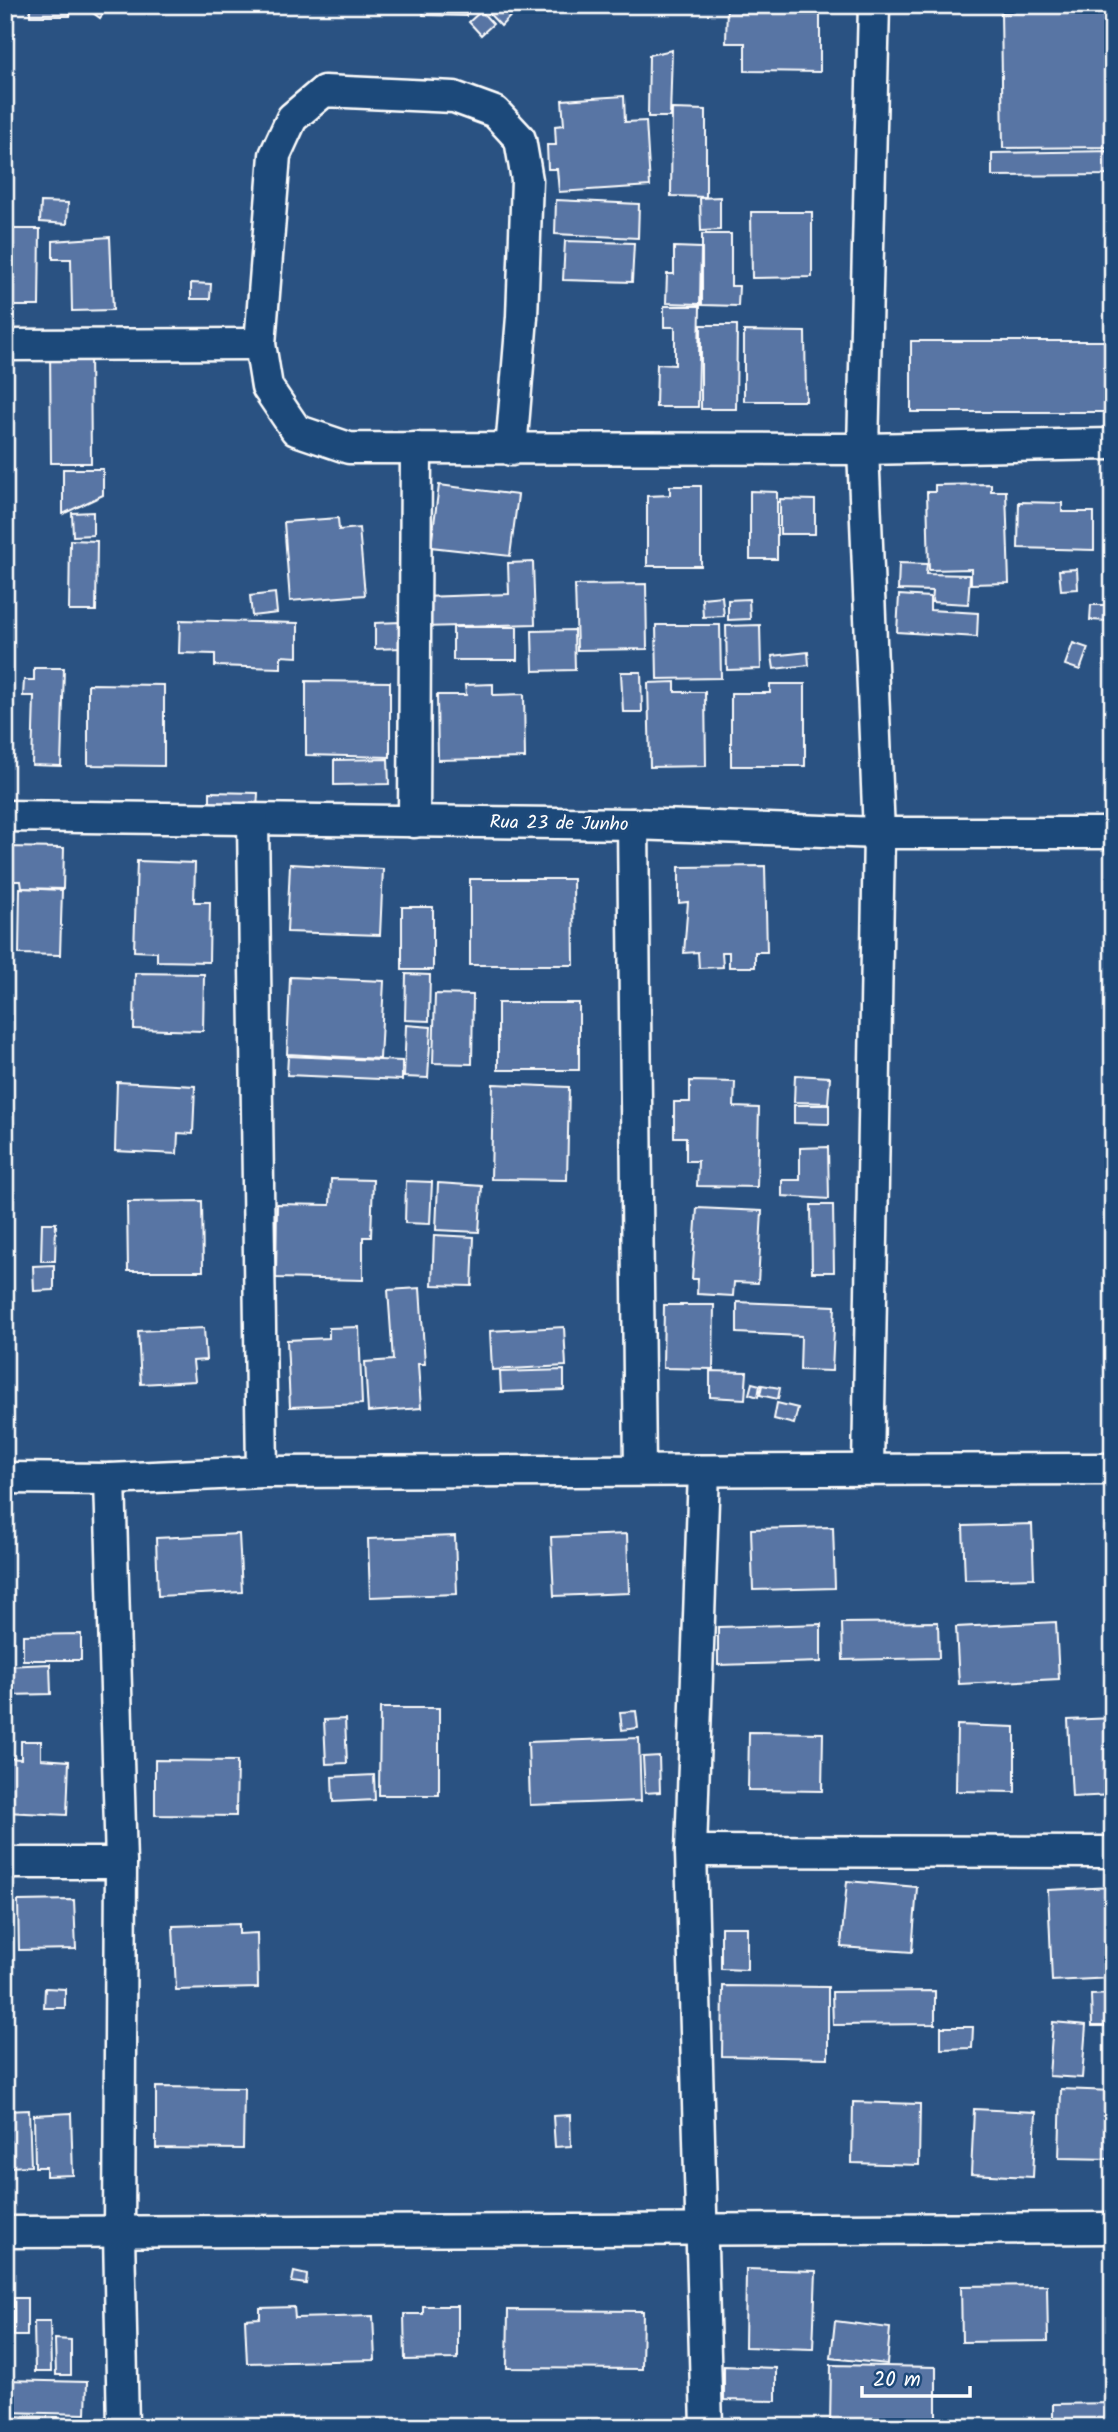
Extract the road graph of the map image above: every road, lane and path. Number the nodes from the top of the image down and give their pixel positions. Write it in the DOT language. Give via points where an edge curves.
graph roads {
  1 [pos="874,5"];
  2 [pos="260,344"];
  3 [pos="5,345"];
  4 [pos="1113,444"];
  5 [pos="416,448"];
  6 [pos="863,449"];
  7 [pos="512,450"];
  8 [pos="5,816"];
  9 [pos="253,821"];
  10 [pos="414,822"];
  11 [pos="633,824"];
  12 [pos="879,833"];
  13 [pos="1113,833"];
  14 [pos="868,1469"];
  15 [pos="1113,1469"];
  16 [pos="640,1470"];
  17 [pos="704,1471"];
  18 [pos="262,1472"];
  19 [pos="5,1478"];
  20 [pos="110,1479"];
  21 [pos="691,1851"];
  22 [pos="1113,1852"];
  23 [pos="5,1863"];
  24 [pos="121,1863"];
  25 [pos="1113,2228"];
  26 [pos="701,2230"];
  27 [pos="5,2232"];
  28 [pos="119,2234"];
  29 [pos="123,2427"];
  30 [pos="707,2427"];
  1 -- 6 [label="street"];
  2 -- 3 [label="street"];
  2 -- 5 [label="street" via="267,387 296,429 349,448"];
  2 -- 7 [label="street" via="275,155 292,118 324,91 454,97 495,112 520,139 527,180"];
  4 -- 6 [label="street"];
  5 -- 7 [label="street"];
  5 -- 10 [label="street"];
  6 -- 7 [label="street"];
  6 -- 12 [label="street"];
  8 -- 9 [label="street, Rua 23 de Junho"];
  9 -- 10 [label="street, Rua 23 de Junho"];
  9 -- 18 [label="street"];
  10 -- 11 [label="street, Rua 23 de Junho"];
  11 -- 12 [label="street, Rua 23 de Junho"];
  11 -- 16 [label="street"];
  12 -- 13 [label="street, Rua 23 de Junho"];
  12 -- 14 [label="street"];
  14 -- 15 [label="street"];
  14 -- 17 [label="street"];
  16 -- 17 [label="street"];
  16 -- 18 [label="street"];
  17 -- 21 [label="street"];
  18 -- 20 [label="street"];
  19 -- 20 [label="street"];
  20 -- 24 [label="street"];
  21 -- 22 [label="street"];
  21 -- 26 [label="street"];
  23 -- 24 [label="street"];
  24 -- 28 [label="street"];
  25 -- 26 [label="street"];
  26 -- 28 [label="street"];
  26 -- 30 [label="street"];
  27 -- 28 [label="street"];
  28 -- 29 [label="street"];
}
